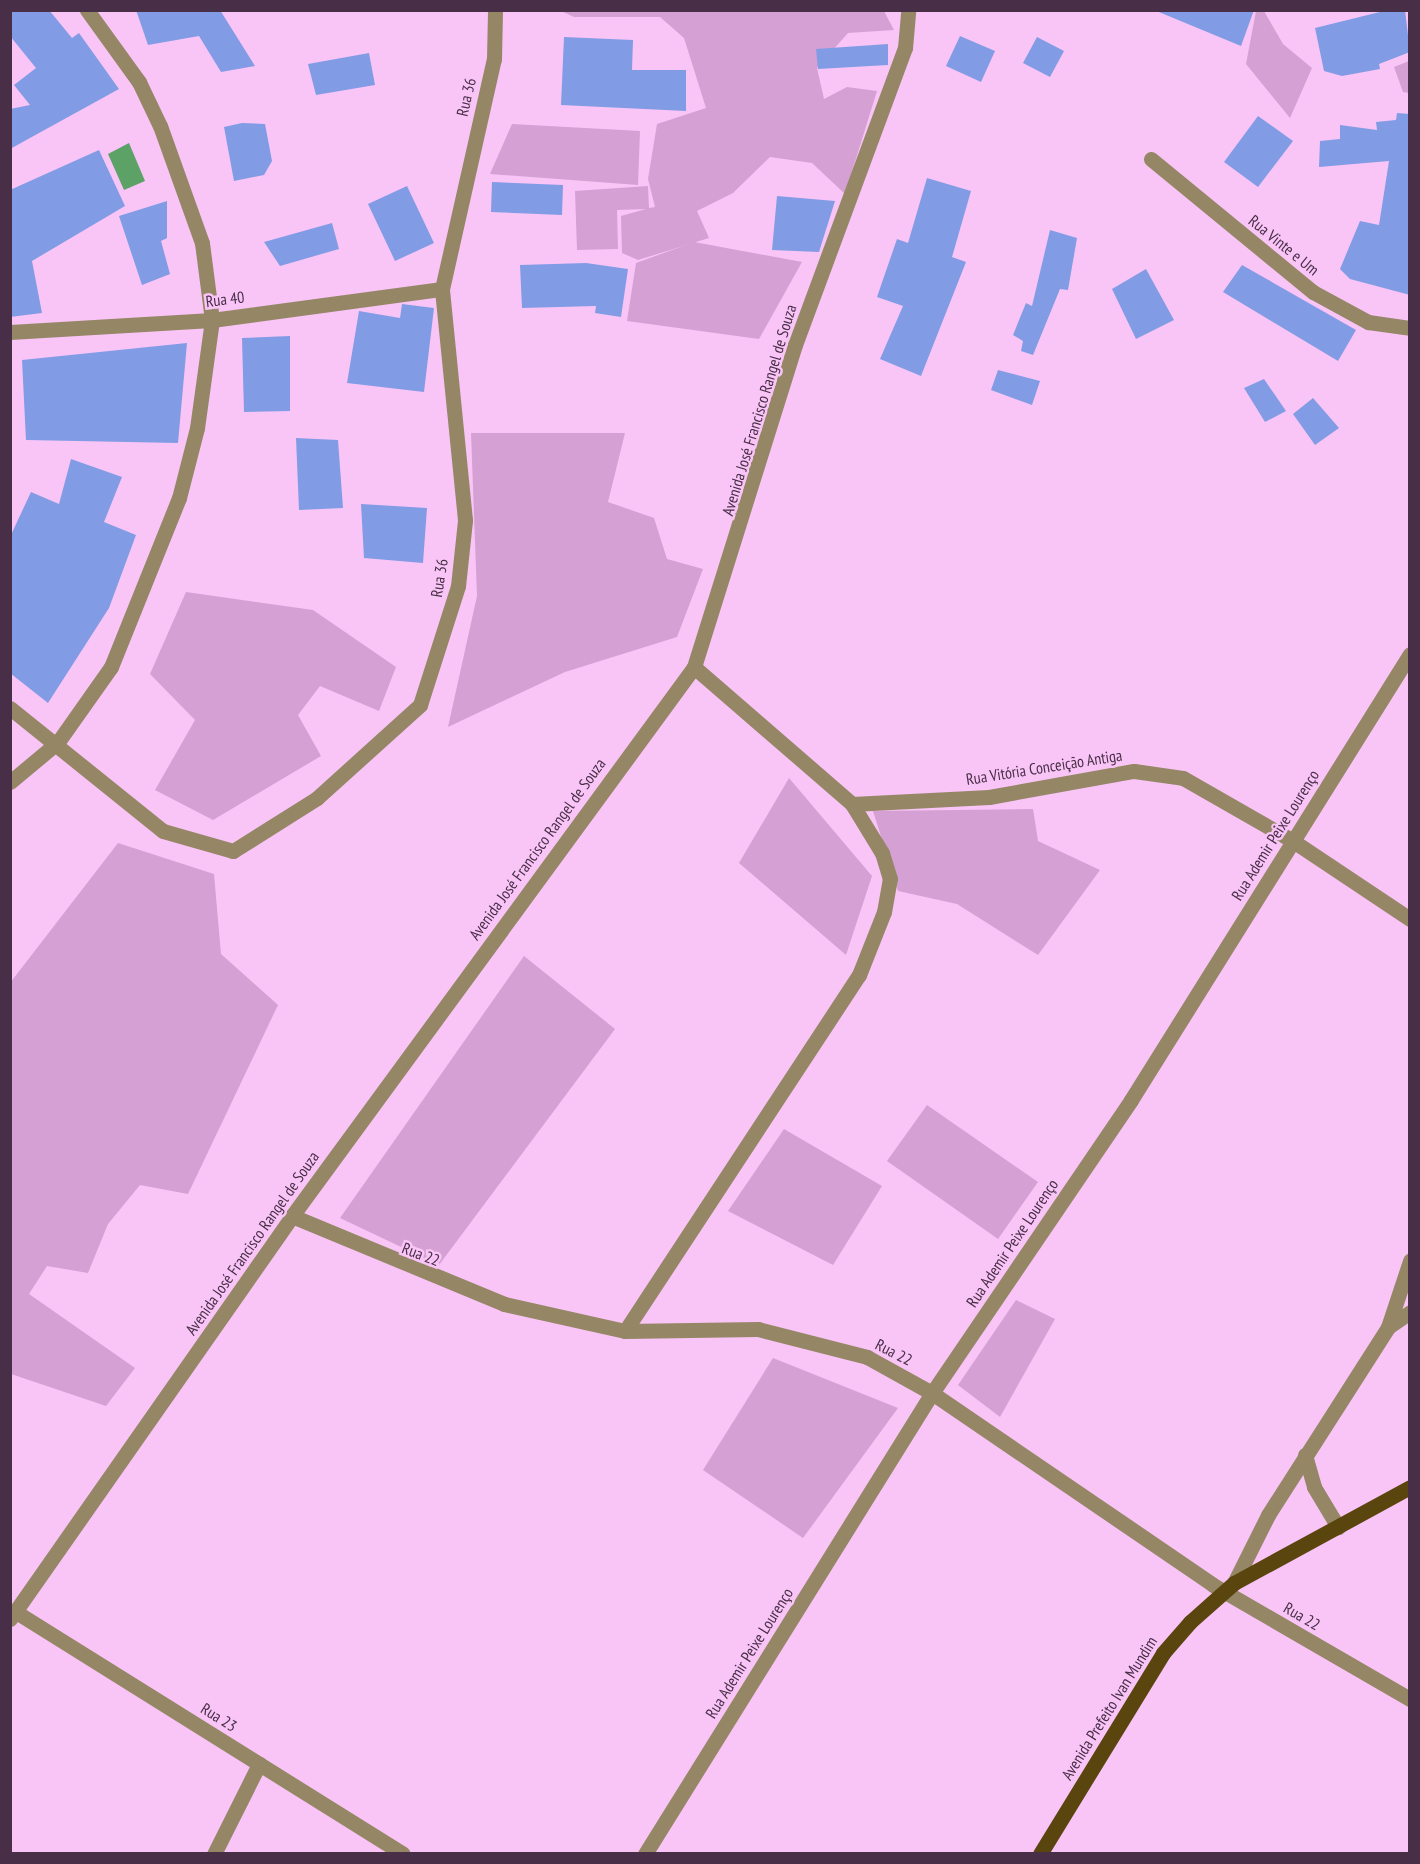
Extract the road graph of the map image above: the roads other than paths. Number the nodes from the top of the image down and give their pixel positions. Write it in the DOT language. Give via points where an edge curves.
graph roads {
  1 [pos="87,10"];
  2 [pos="495,10"];
  3 [pos="908,10"];
  4 [pos="1151,159"];
  5 [pos="442,289"];
  6 [pos="212,320"];
  7 [pos="1410,328"];
  8 [pos="10,332"];
  9 [pos="1410,654"];
  10 [pos="694,667"];
  11 [pos="10,708"];
  12 [pos="58,742"];
  13 [pos="10,782"];
  14 [pos="852,804"];
  15 [pos="1293,841"];
  16 [pos="1410,919"];
  17 [pos="292,1216"];
  18 [pos="1410,1261"];
  19 [pos="1410,1312"];
  20 [pos="1388,1327"];
  21 [pos="626,1330"];
  22 [pos="932,1393"];
  23 [pos="1305,1455"];
  24 [pos="1410,1487"];
  25 [pos="1338,1527"];
  26 [pos="1228,1587"];
  27 [pos="13,1615"];
  28 [pos="1410,1700"];
  29 [pos="259,1764"];
  30 [pos="214,1854"];
  31 [pos="403,1854"];
  32 [pos="645,1854"];
  33 [pos="1040,1854"];
  1 -- 6 [label="street" via="139,82 164,136 202,243"];
  2 -- 5 [label="street, Rua 36" via="494,59"];
  3 -- 10 [label="street, Avenida José Francisco Rangel de Souza" via="905,48 795,345"];
  4 -- 7 [label="street, Rua Vinte e Um" via="1313,292 1368,322"];
  5 -- 6 [label="street, Rua 40"];
  5 -- 12 [label="street, Rua 36" via="465,520 458,586 420,705 317,798 234,851 163,831"];
  6 -- 8 [label="street, Rua 40"];
  6 -- 12 [label="street" via="197,428 167,538 111,667"];
  9 -- 15 [label="street, Rua Ademir Peixe Lourenço"];
  10 -- 14 [label="street"];
  10 -- 17 [label="street, Avenida José Francisco Rangel de Souza"];
  11 -- 12 [label="street, Rua 36"];
  12 -- 13 [label="street"];
  14 -- 15 [label="street, Rua Vitória Conceição Antiga" via="989,797 1134,771 1183,778"];
  14 -- 21 [label="street" via="882,853 890,879 884,912 858,975"];
  15 -- 16 [label="street, Rua Vitória Conceição Antiga"];
  15 -- 22 [label="street, Rua Ademir Peixe Lourenço" via="1131,1100"];
  17 -- 21 [label="street, Rua 22" via="504,1304"];
  17 -- 27 [label="street, Avenida José Francisco Rangel de Souza"];
  18 -- 20 [label="street"];
  19 -- 20 [label="street"];
  20 -- 23 [label="street"];
  21 -- 22 [label="street, Rua 22" via="758,1329 819,1341 867,1357"];
  22 -- 26 [label="street, Rua 22"];
  22 -- 32 [label="street, Rua Ademir Peixe Lourenço"];
  23 -- 25 [label="street" via="1314,1487"];
  23 -- 26 [label="street"];
  24 -- 25 [label="main road, Avenida Prefeito Ivan Mundim"];
  25 -- 26 [label="main road, Avenida Prefeito Ivan Mundim"];
  26 -- 28 [label="street, Rua 22"];
  26 -- 33 [label="main road, Avenida Prefeito Ivan Mundim" via="1163,1653"];
  27 -- 29 [label="street, Rua 23"];
  29 -- 30 [label="street"];
  29 -- 31 [label="street, Rua 23"];
}
